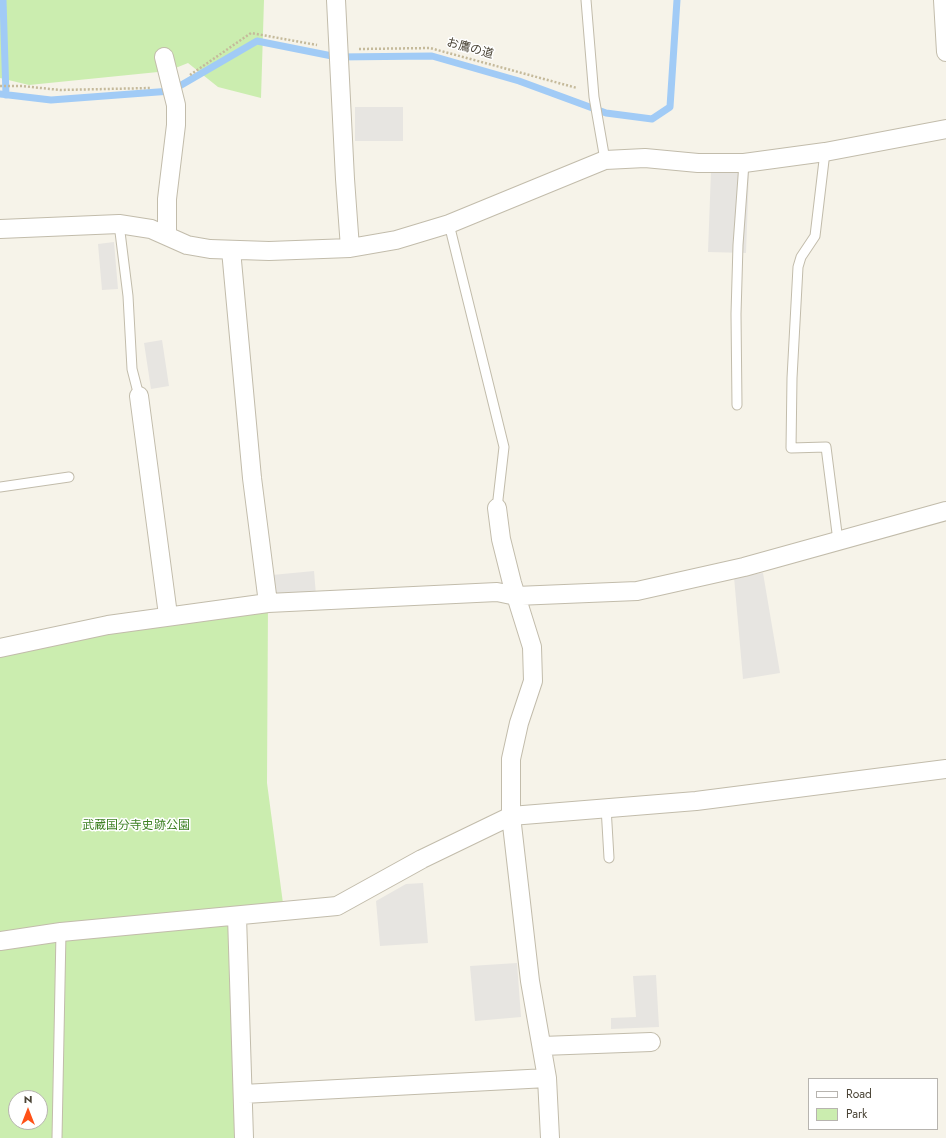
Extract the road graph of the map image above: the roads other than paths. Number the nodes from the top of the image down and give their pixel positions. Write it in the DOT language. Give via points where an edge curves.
graph roads {
  1 [pos="336,0"];
  2 [pos="586,0"];
  3 [pos="943,0"];
  4 [pos="946,52"];
  5 [pos="164,58"];
  6 [pos="946,129"];
  7 [pos="825,152"];
  8 [pos="605,160"];
  9 [pos="744,163"];
  10 [pos="119,224"];
  11 [pos="449,224"];
  12 [pos="0,229"];
  13 [pos="167,236"];
  14 [pos="350,248"];
  15 [pos="231,250"];
  16 [pos="140,396"];
  17 [pos="737,405"];
  18 [pos="69,476"];
  19 [pos="0,486"];
  20 [pos="497,508"];
  21 [pos="946,511"];
  22 [pos="838,541"];
  23 [pos="516,596"];
  24 [pos="268,603"];
  25 [pos="168,615"];
  26 [pos="0,648"];
  27 [pos="946,769"];
  28 [pos="606,807"];
  29 [pos="511,816"];
  30 [pos="609,858"];
  31 [pos="237,916"];
  32 [pos="61,932"];
  33 [pos="0,941"];
  34 [pos="651,1042"];
  35 [pos="542,1046"];
  36 [pos="547,1078"];
  37 [pos="242,1094"];
  38 [pos="57,1138"];
  39 [pos="244,1138"];
  40 [pos="550,1138"];
  1 -- 14 [label="street"];
  2 -- 8 [label="lane" via="594,95"];
  3 -- 4 [label="street"];
  5 -- 13 [label="street" via="174,96 176,125 167,199"];
  6 -- 7 [label="street"];
  7 -- 9 [label="street"];
  7 -- 22 [label="lane" via="816,236 801,257 798,267 792,378 792,448 826,448"];
  8 -- 9 [label="street" via="645,158 698,163"];
  8 -- 11 [label="street"];
  9 -- 17 [label="lane" via="737,276"];
  10 -- 12 [label="street"];
  10 -- 13 [label="street" via="151,229"];
  10 -- 16 [label="lane" via="128,296 132,369"];
  11 -- 14 [label="street" via="396,240"];
  11 -- 20 [label="lane" via="504,447"];
  13 -- 15 [label="street" via="187,245"];
  14 -- 15 [label="street"];
  15 -- 24 [label="street" via="252,478"];
  16 -- 25 [label="street"];
  18 -- 19 [label="lane"];
  20 -- 23 [label="street" via="501,538"];
  21 -- 22 [label="street"];
  22 -- 23 [label="street" via="744,567 637,591"];
  23 -- 24 [label="street" via="497,592"];
  23 -- 29 [label="street" via="532,647 533,681 519,722 511,759"];
  24 -- 25 [label="street"];
  25 -- 26 [label="street"];
  27 -- 28 [label="street" via="696,801"];
  28 -- 29 [label="street"];
  28 -- 30 [label="lane"];
  29 -- 31 [label="street" via="422,859 337,906"];
  29 -- 35 [label="street" via="530,981"];
  31 -- 32 [label="street"];
  31 -- 37 [label="street"];
  32 -- 33 [label="street"];
  32 -- 38 [label="lane"];
  34 -- 35 [label="street"];
  35 -- 36 [label="street"];
  36 -- 37 [label="street"];
  36 -- 40 [label="street"];
  37 -- 39 [label="street"];
}
